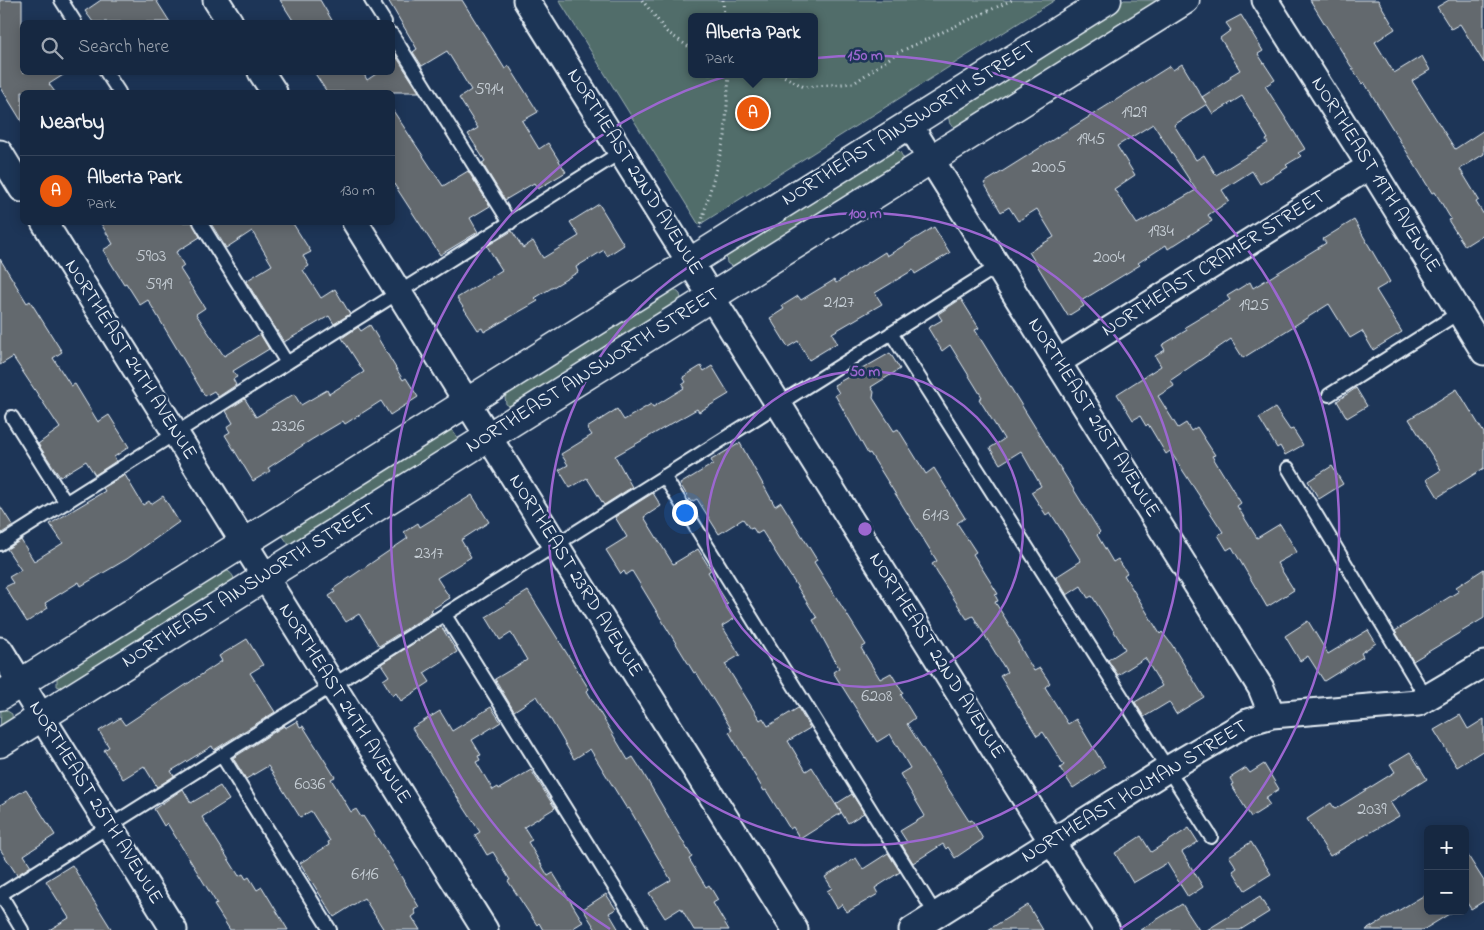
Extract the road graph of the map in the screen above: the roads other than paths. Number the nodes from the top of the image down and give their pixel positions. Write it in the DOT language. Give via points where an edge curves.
graph roads {
  1 [pos="61,0"];
  2 [pos="216,0"];
  3 [pos="371,0"];
  4 [pos="526,0"];
  5 [pos="1107,0"];
  6 [pos="1185,0"];
  7 [pos="1265,0"];
  8 [pos="74,20"];
  9 [pos="229,20"];
  10 [pos="384,20"];
  11 [pos="395,39"];
  12 [pos="108,75"];
  13 [pos="263,75"];
  14 [pos="118,90"];
  15 [pos="273,90"];
  16 [pos="909,124"];
  17 [pos="621,152"];
  18 [pos="0,153"];
  19 [pos="931,158"];
  20 [pos="1370,166"];
  21 [pos="20,185"];
  22 [pos="510,223"];
  23 [pos="46,225"];
  24 [pos="202,225"];
  25 [pos="357,225"];
  26 [pos="690,263"];
  27 [pos="998,266"];
  28 [pos="399,294"];
  29 [pos="712,296"];
  30 [pos="1460,312"];
  31 [pos="891,333"];
  32 [pos="1484,352"];
  33 [pos="1058,362"];
  34 [pos="287,363"];
  35 [pos="1329,395"];
  36 [pos="467,402"];
  37 [pos="779,404"];
  38 [pos="12,417"];
  39 [pos="176,434"];
  40 [pos="488,437"];
  41 [pos="1288,468"];
  42 [pos="664,476"];
  43 [pos="66,503"];
  44 [pos="244,542"];
  45 [pos="0,544"];
  46 [pos="556,544"];
  47 [pos="265,577"];
  48 [pos="445,615"];
  49 [pos="0,650"];
  50 [pos="1484,664"];
  51 [pos="333,686"];
  52 [pos="10,689"];
  53 [pos="1427,698"];
  54 [pos="1272,715"];
  55 [pos="41,717"];
  56 [pos="0,743"];
  57 [pos="222,756"];
  58 [pos="1166,770"];
  59 [pos="109,827"];
  60 [pos="1211,837"];
  61 [pos="1052,841"];
  62 [pos="0,895"];
  63 [pos="936,915"];
  64 [pos="22,930"];
  65 [pos="174,930"];
  66 [pos="330,930"];
  67 [pos="485,930"];
  68 [pos="641,930"];
  69 [pos="795,930"];
  70 [pos="912,930"];
  71 [pos="1107,930"];
  1 -- 8 [label="lane"];
  2 -- 9 [label="street"];
  3 -- 10 [label="lane"];
  4 -- 17 [label="street, NORTHEAST 22ND AVENUE"];
  5 -- 16 [label="street, NORTHEAST AINSWORTH STREET"];
  6 -- 19 [label="street, NORTHEAST AINSWORTH STREET"];
  7 -- 20 [label="street, NORTHEAST 19TH AVENUE"];
  11 -- 22 [label="lane"];
  12 -- 14 [label="lane"];
  13 -- 15 [label="street"];
  16 -- 19 [label="street, NORTHEAST 21ST AVENUE"];
  16 -- 26 [label="street, NORTHEAST AINSWORTH STREET"];
  17 -- 22 [label="lane"];
  17 -- 26 [label="street, NORTHEAST 22ND AVENUE"];
  18 -- 21 [label="street"];
  19 -- 27 [label="street, NORTHEAST 21ST AVENUE"];
  19 -- 29 [label="street, NORTHEAST AINSWORTH STREET"];
  20 -- 30 [label="street, NORTHEAST 19TH AVENUE"];
  20 -- 33 [label="street, NORTHEAST CRAMER STREET"];
  22 -- 28 [label="lane"];
  23 -- 39 [label="street, NORTHEAST 24TH AVENUE"];
  24 -- 34 [label="lane"];
  25 -- 28 [label="street, NORTHEAST 23RD AVENUE"];
  26 -- 29 [label="street, NORTHEAST 22ND AVENUE"];
  26 -- 36 [label="street, NORTHEAST AINSWORTH STREET"];
  27 -- 31 [label="lane"];
  27 -- 33 [label="street, NORTHEAST 21ST AVENUE"];
  28 -- 34 [label="lane"];
  28 -- 36 [label="street, NORTHEAST 23RD AVENUE"];
  29 -- 37 [label="street, NORTHEAST 22ND AVENUE"];
  29 -- 40 [label="street, NORTHEAST AINSWORTH STREET"];
  30 -- 32 [label="street, NORTHEAST 19TH AVENUE"];
  30 -- 35 [label="lane"];
  31 -- 37 [label="lane"];
  31 -- 58 [label="lane"];
  33 -- 54 [label="street, NORTHEAST 21ST AVENUE" via="1260,688"];
  34 -- 39 [label="lane"];
  36 -- 40 [label="street, NORTHEAST 23RD AVENUE"];
  36 -- 44 [label="street, NORTHEAST AINSWORTH STREET"];
  37 -- 42 [label="lane"];
  37 -- 61 [label="street, NORTHEAST 22ND AVENUE"];
  38 -- 43 [label="lane"];
  39 -- 43 [label="lane"];
  39 -- 44 [label="street, NORTHEAST 24TH AVENUE"];
  40 -- 46 [label="street, NORTHEAST 23RD AVENUE"];
  40 -- 47 [label="street, NORTHEAST AINSWORTH STREET"];
  41 -- 53 [label="lane"];
  42 -- 46 [label="lane"];
  42 -- 63 [label="lane"];
  43 -- 45 [label="lane"];
  44 -- 47 [label="street, NORTHEAST 24TH AVENUE"];
  44 -- 52 [label="street, NORTHEAST AINSWORTH STREET"];
  46 -- 48 [label="lane"];
  46 -- 69 [label="street, NORTHEAST 23RD AVENUE"];
  47 -- 51 [label="street, NORTHEAST 24TH AVENUE"];
  47 -- 55 [label="street, NORTHEAST AINSWORTH STREET"];
  48 -- 51 [label="lane"];
  48 -- 68 [label="lane"];
  49 -- 52 [label="street, NORTHEAST 25TH AVENUE"];
  50 -- 53 [label="street, NORTHEAST HOLMAN STREET"];
  51 -- 57 [label="lane"];
  51 -- 67 [label="street, NORTHEAST 24TH AVENUE"];
  52 -- 55 [label="street, NORTHEAST 25TH AVENUE"];
  53 -- 54 [label="street, NORTHEAST HOLMAN STREET" via="1374,708"];
  54 -- 58 [label="street, NORTHEAST HOLMAN STREET" via="1248,722"];
  55 -- 56 [label="street, NORTHEAST AINSWORTH STREET"];
  55 -- 59 [label="street, NORTHEAST 25TH AVENUE"];
  57 -- 59 [label="lane"];
  57 -- 66 [label="lane"];
  58 -- 60 [label="lane"];
  58 -- 61 [label="street, NORTHEAST HOLMAN STREET"];
  59 -- 62 [label="lane"];
  59 -- 65 [label="street, NORTHEAST 25TH AVENUE"];
  61 -- 63 [label="street, NORTHEAST HOLMAN STREET"];
  61 -- 71 [label="street, NORTHEAST 22ND AVENUE"];
  62 -- 64 [label="lane"];
  63 -- 70 [label="street, NORTHEAST HOLMAN STREET"];
}
